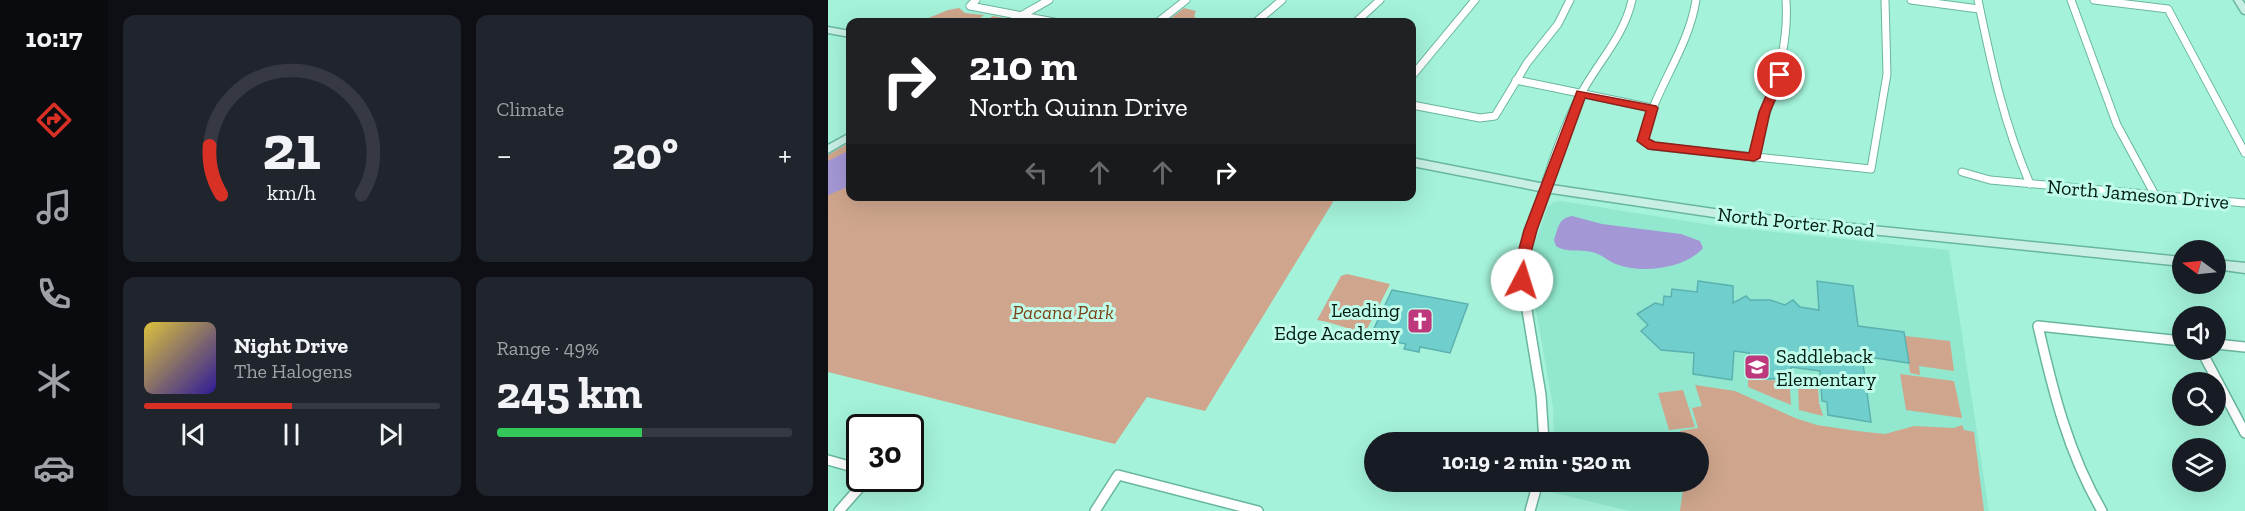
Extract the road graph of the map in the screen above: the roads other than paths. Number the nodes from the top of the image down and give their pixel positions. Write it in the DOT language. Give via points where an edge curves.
graph roads {
  1 [pos="976,0"];
  2 [pos="1049,0"];
  3 [pos="1185,0"];
  4 [pos="1282,0"];
  5 [pos="1380,0"];
  6 [pos="1475,0"];
  7 [pos="1570,0"];
  8 [pos="1632,0"];
  9 [pos="1696,0"];
  10 [pos="1786,0"];
  11 [pos="1885,0"];
  12 [pos="1911,0"];
  13 [pos="1978,0"];
  14 [pos="2071,0"];
  15 [pos="2094,0"];
  16 [pos="2238,0"];
  17 [pos="1979,9"];
  18 [pos="2245,11"];
  19 [pos="1019,16"];
  20 [pos="1016,18"];
  21 [pos="1031,18"];
  22 [pos="1163,18"];
  23 [pos="1261,18"];
  24 [pos="1360,18"];
  25 [pos="828,30"];
  26 [pos="846,33"];
  27 [pos="1416,71"];
  28 [pos="1516,80"];
  29 [pos="1581,94"];
  30 [pos="1416,106"];
  31 [pos="1652,108"];
  32 [pos="846,139"];
  33 [pos="828,150"];
  34 [pos="2245,152"];
  35 [pos="1754,158"];
  36 [pos="1416,163"];
  37 [pos="1962,172"];
  38 [pos="2030,184"];
  39 [pos="1545,188"];
  40 [pos="2155,195"];
  41 [pos="2245,203"];
  42 [pos="2172,261"];
  43 [pos="2226,266"];
  44 [pos="2245,268"];
  45 [pos="2172,340"];
  46 [pos="2226,345"];
  47 [pos="2245,347"];
  48 [pos="2206,360"];
  49 [pos="1544,432"];
  50 [pos="2245,433"];
  51 [pos="828,460"];
  52 [pos="846,465"];
  53 [pos="856,492"];
  54 [pos="1535,492"];
  55 [pos="839,511"];
  56 [pos="1095,511"];
  57 [pos="1258,511"];
  58 [pos="1530,511"];
  59 [pos="2102,511"];
  1 -- 19 [label="street" via="970,6"];
  2 -- 19 [label="street"];
  3 -- 22 [label="street"];
  4 -- 23 [label="street"];
  5 -- 24 [label="street"];
  6 -- 27 [label="street"];
  7 -- 28 [label="street" via="1558,24"];
  8 -- 29 [label="street" via="1627,21"];
  9 -- 31 [label="street" via="1689,35"];
  10 -- 35 [label="street" via="1785,58 1765,112"];
  11 -- 35 [label="street" via="1887,74 1871,169"];
  12 -- 17 [label="street"];
  13 -- 17 [label="street"];
  14 -- 40 [label="street" via="2117,125"];
  15 -- 34 [label="street" via="2168,9"];
  16 -- 18 [label="street"];
  17 -- 38 [label="street" via="1997,92"];
  19 -- 20 [label="street"];
  19 -- 21 [label="street"];
  25 -- 26 [label="street"];
  28 -- 29 [label="street"];
  28 -- 30 [label="street" via="1491,118"];
  29 -- 31 [label="street"];
  29 -- 39 [label="street"];
  31 -- 35 [label="street" via="1643,141 1652,146"];
  32 -- 33 [label="street"];
  36 -- 39 [label="street, North Porter Road"];
  37 -- 38 [label="street, North Jameson Drive" via="1990,180"];
  38 -- 40 [label="street, North Jameson Drive"];
  39 -- 42 [label="street, North Porter Road" via="1734,216"];
  39 -- 49 [label="street" via="1522,266"];
  40 -- 41 [label="street, North Jameson Drive"];
  43 -- 44 [label="street"];
  45 -- 59 [label="street" via="2038,326 2068,447"];
  46 -- 47 [label="street"];
  48 -- 50 [label="street"];
  51 -- 52 [label="street"];
  53 -- 55 [label="street"];
  54 -- 58 [label="street"];
  56 -- 57 [label="street" via="1118,475"];
}
